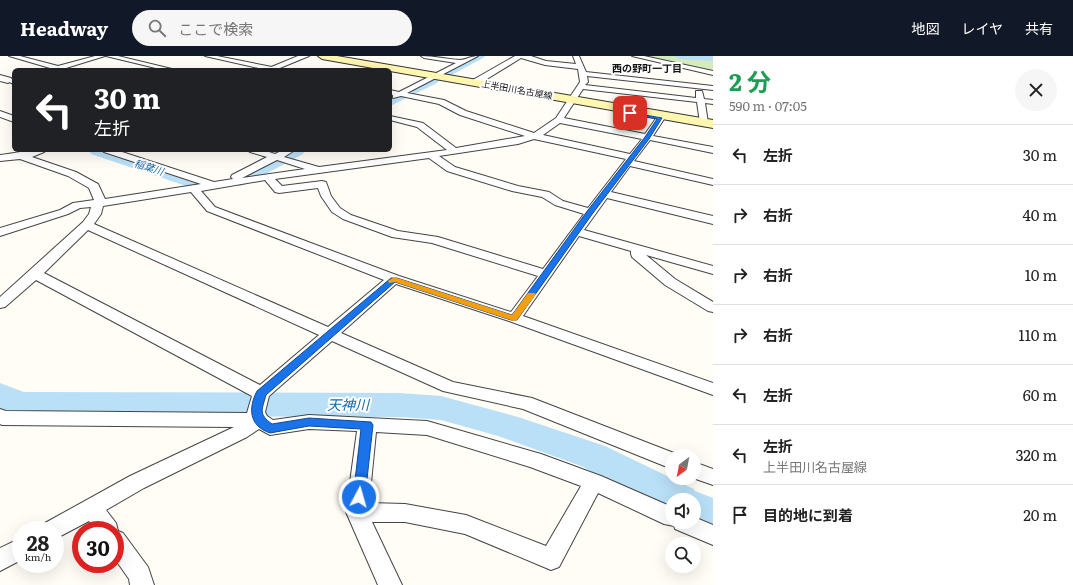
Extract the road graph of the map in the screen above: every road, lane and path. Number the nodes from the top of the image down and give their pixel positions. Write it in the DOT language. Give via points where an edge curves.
graph roads {
  1 [pos="12,56"];
  2 [pos="102,56"];
  3 [pos="109,56"];
  4 [pos="208,56"];
  5 [pos="305,56"];
  6 [pos="308,56"];
  7 [pos="322,56"];
  8 [pos="424,56"];
  9 [pos="475,56"];
  10 [pos="520,56"];
  11 [pos="576,56"];
  12 [pos="635,56"];
  13 [pos="461,62"];
  14 [pos="58,67"];
  15 [pos="55,68"];
  16 [pos="61,68"];
  17 [pos="164,68"];
  18 [pos="263,68"];
  19 [pos="277,68"];
  20 [pos="377,68"];
  21 [pos="388,68"];
  22 [pos="392,69"];
  23 [pos="392,70"];
  24 [pos="582,71"];
  25 [pos="713,73"];
  26 [pos="432,76"];
  27 [pos="699,78"];
  28 [pos="474,82"];
  29 [pos="581,87"];
  30 [pos="713,88"];
  31 [pos="392,92"];
  32 [pos="402,94"];
  33 [pos="392,98"];
  34 [pos="571,101"];
  35 [pos="700,101"];
  36 [pos="713,102"];
  37 [pos="0,114"];
  38 [pos="12,118"];
  39 [pos="392,118"];
  40 [pos="660,118"];
  41 [pos="559,120"];
  42 [pos="710,125"];
  43 [pos="534,136"];
  44 [pos="648,138"];
  45 [pos="453,150"];
  46 [pos="713,150"];
  47 [pos="392,151"];
  48 [pos="34,152"];
  49 [pos="112,152"];
  50 [pos="262,152"];
  51 [pos="431,155"];
  52 [pos="21,156"];
  53 [pos="282,156"];
  54 [pos="417,157"];
  55 [pos="0,158"];
  56 [pos="631,161"];
  57 [pos="320,170"];
  58 [pos="268,177"];
  59 [pos="713,182"];
  60 [pos="225,183"];
  61 [pos="213,185"];
  62 [pos="193,188"];
  63 [pos="605,194"];
  64 [pos="99,203"];
  65 [pos="591,212"];
  66 [pos="713,220"];
  67 [pos="87,225"];
  68 [pos="0,232"];
  69 [pos="577,232"];
  70 [pos="638,249"];
  71 [pos="713,270"];
  72 [pos="35,274"];
  73 [pos="546,274"];
  74 [pos="394,279"];
  75 [pos="0,304"];
  76 [pos="713,308"];
  77 [pos="514,318"];
  78 [pos="330,334"];
  79 [pos="713,389"];
  80 [pos="259,405"];
  81 [pos="0,416"];
  82 [pos="367,425"];
  83 [pos="665,458"];
  84 [pos="701,473"];
  85 [pos="713,477"];
  86 [pos="594,482"];
  87 [pos="92,508"];
  88 [pos="357,512"];
  89 [pos="665,514"];
  90 [pos="101,521"];
  91 [pos="64,524"];
  92 [pos="699,529"];
  93 [pos="713,535"];
  94 [pos="12,553"];
  95 [pos="124,553"];
  96 [pos="0,560"];
  97 [pos="142,585"];
  98 [pos="390,585"];
  1 -- 14 [label="street"];
  2 -- 14 [label="street"];
  3 -- 17 [label="street"];
  4 -- 18 [label="street"];
  5 -- 19 [label="street"];
  6 -- 20 [label="main road, 上半田川名古屋線"];
  7 -- 21 [label="main road, 上半田川名古屋線"];
  8 -- 13 [label="street"];
  9 -- 13 [label="street"];
  10 -- 24 [label="street"];
  10 -- 28 [label="street"];
  11 -- 24 [label="street"];
  12 -- 27 [label="street"];
  13 -- 26 [label="street"];
  14 -- 15 [label="street"];
  14 -- 16 [label="street"];
  22 -- 26 [label="main road, 上半田川名古屋線"];
  23 -- 26 [label="main road, 上半田川名古屋線"];
  24 -- 27 [label="street"];
  24 -- 29 [label="street" via="584,82"];
  25 -- 27 [label="street"];
  26 -- 28 [label="main road, 上半田川名古屋線"];
  26 -- 32 [label="street"];
  26 -- 34 [label="main road, 上半田川名古屋線"];
  27 -- 30 [label="street"];
  27 -- 35 [label="street"];
  28 -- 34 [label="main road, 上半田川名古屋線"];
  29 -- 34 [label="street"];
  29 -- 35 [label="street"];
  31 -- 32 [label="street"];
  32 -- 33 [label="street"];
  32 -- 43 [label="street" via="441,102 463,114"];
  34 -- 40 [label="main road, 上半田川名古屋線"];
  34 -- 41 [label="street"];
  34 -- 42 [label="main road, 上半田川名古屋線"];
  35 -- 36 [label="street"];
  35 -- 42 [label="street"];
  37 -- 38 [label="street"];
  39 -- 45 [label="street" via="420,125"];
  40 -- 42 [label="main road, 上半田川名古屋線"];
  40 -- 44 [label="street"];
  41 -- 43 [label="street"];
  41 -- 44 [label="street"];
  43 -- 45 [label="street"];
  43 -- 56 [label="street"];
  44 -- 46 [label="street"];
  44 -- 56 [label="street"];
  45 -- 51 [label="street"];
  47 -- 54 [label="street"];
  48 -- 52 [label="street"];
  49 -- 61 [label="street"];
  50 -- 53 [label="street"];
  51 -- 54 [label="street"];
  51 -- 65 [label="street" via="451,169 516,189 545,194 559,203"];
  52 -- 55 [label="street"];
  52 -- 64 [label="street" via="72,174 94,186"];
  53 -- 57 [label="street"];
  53 -- 60 [label="street"];
  54 -- 57 [label="street"];
  56 -- 59 [label="street"];
  56 -- 63 [label="street"];
  57 -- 58 [label="street"];
  58 -- 60 [label="street"];
  58 -- 73 [label="street" via="279,190 322,184 326,196 336,210 347,217 396,234 434,240"];
  60 -- 61 [label="street"];
  61 -- 62 [label="street"];
  62 -- 64 [label="street"];
  62 -- 74 [label="street" via="211,209"];
  63 -- 65 [label="street"];
  63 -- 66 [label="street"];
  64 -- 67 [label="street"];
  64 -- 68 [label="street" via="77,205 64,212"];
  65 -- 69 [label="street"];
  67 -- 72 [label="street"];
  67 -- 78 [label="street"];
  69 -- 70 [label="street"];
  69 -- 73 [label="street"];
  70 -- 71 [label="street"];
  70 -- 76 [label="street" via="636,254 670,282"];
  72 -- 75 [label="street"];
  72 -- 80 [label="street"];
  73 -- 77 [label="street"];
  74 -- 77 [label="street"];
  74 -- 78 [label="street"];
  77 -- 79 [label="street"];
  78 -- 80 [label="street"];
  78 -- 83 [label="street" via="449,387 526,402"];
  80 -- 81 [label="street" via="2,418"];
  80 -- 82 [label="street" via="270,428 309,422"];
  80 -- 87 [label="street" via="240,432 137,482"];
  82 -- 86 [label="street" via="427,428 534,460"];
  82 -- 88 [label="street"];
  84 -- 85 [label="street"];
  86 -- 88 [label="street" via="551,559 466,526 405,512"];
  86 -- 89 [label="street"];
  87 -- 90 [label="street"];
  87 -- 91 [label="street"];
  88 -- 98 [label="street"];
  92 -- 93 [label="street"];
  94 -- 96 [label="street"];
  95 -- 97 [label="street" via="140,575"];
}
